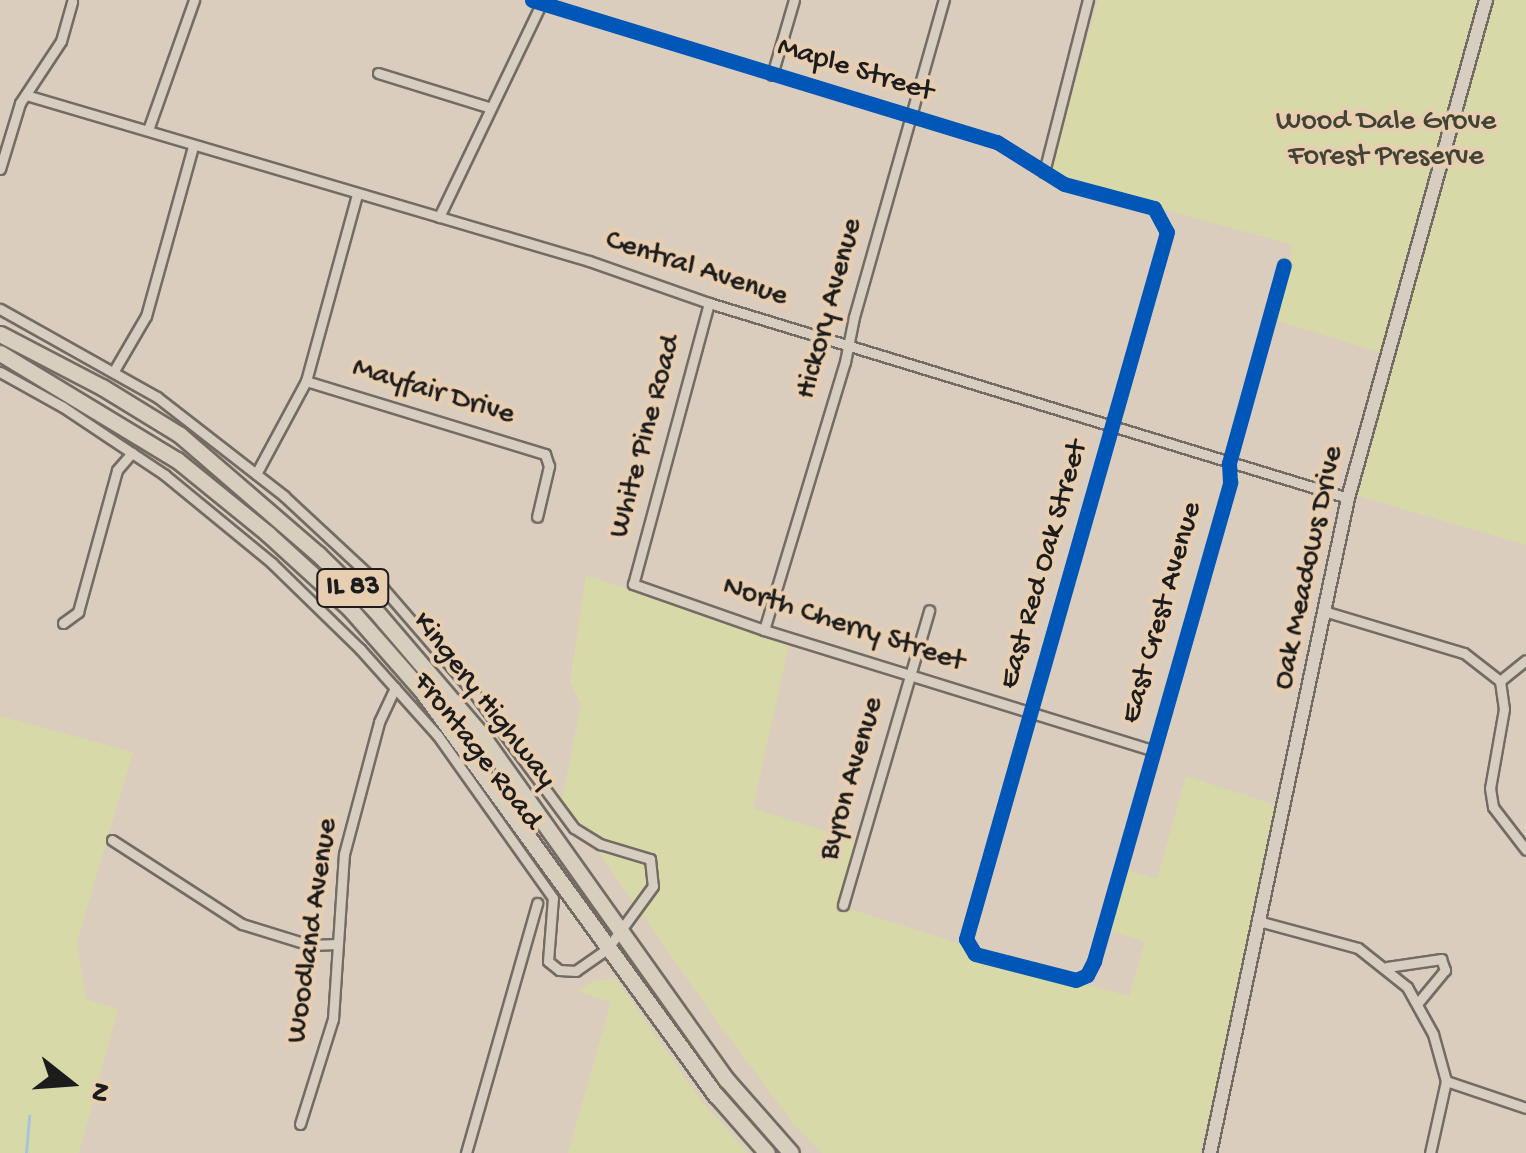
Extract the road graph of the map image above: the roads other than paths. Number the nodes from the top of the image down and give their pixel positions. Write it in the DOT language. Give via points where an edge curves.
graph roads {
  1 [pos="194,0"];
  2 [pos="794,0"];
  3 [pos="944,0"];
  4 [pos="1088,0"];
  5 [pos="1486,0"];
  6 [pos="539,1"];
  7 [pos="72,2"];
  8 [pos="378,73"];
  9 [pos="772,74"];
  10 [pos="26,94"];
  11 [pos="491,108"];
  12 [pos="910,116"];
  13 [pos="148,130"];
  14 [pos="193,146"];
  15 [pos="0,168"];
  16 [pos="1044,172"];
  17 [pos="357,194"];
  18 [pos="1154,208"];
  19 [pos="439,217"];
  20 [pos="1284,264"];
  21 [pos="709,303"];
  22 [pos="0,308"];
  23 [pos="0,334"];
  24 [pos="847,345"];
  25 [pos="0,353"];
  26 [pos="115,370"];
  27 [pos="0,372"];
  28 [pos="306,381"];
  29 [pos="1116,425"];
  30 [pos="132,453"];
  31 [pos="1229,463"];
  32 [pos="256,474"];
  33 [pos="1348,498"];
  34 [pos="536,517"];
  35 [pos="633,584"];
  36 [pos="929,610"];
  37 [pos="1327,612"];
  38 [pos="62,623"];
  39 [pos="764,630"];
  40 [pos="1526,660"];
  41 [pos="909,675"];
  42 [pos="1500,680"];
  43 [pos="395,688"];
  44 [pos="1030,711"];
  45 [pos="1152,750"];
  46 [pos="1526,831"];
  47 [pos="1516,839"];
  48 [pos="112,840"];
  49 [pos="1526,850"];
  50 [pos="537,903"];
  51 [pos="843,905"];
  52 [pos="1262,922"];
  53 [pos="621,932"];
  54 [pos="337,944"];
  55 [pos="607,948"];
  56 [pos="1387,967"];
  57 [pos="1087,974"];
  58 [pos="1416,1004"];
  59 [pos="1446,1081"];
  60 [pos="1526,1108"];
  61 [pos="300,1124"];
  62 [pos="466,1153"];
  63 [pos="767,1153"];
  64 [pos="791,1153"];
  65 [pos="1210,1153"];
  66 [pos="1430,1153"];
  1 -- 13 [label="street"];
  2 -- 9 [label="street"];
  3 -- 12 [label="street, Hickory Avenue"];
  4 -- 16 [label="street"];
  5 -- 33 [label="street, Oak Meadows Drive"];
  6 -- 9 [label="street, Maple Street"];
  6 -- 11 [label="street"];
  7 -- 10 [label="street" via="61,40"];
  8 -- 11 [label="street"];
  9 -- 12 [label="street, Maple Street"];
  10 -- 13 [label="street, Central Avenue"];
  10 -- 15 [label="street"];
  11 -- 19 [label="street"];
  12 -- 16 [label="street, Maple Street" via="997,142"];
  12 -- 24 [label="street, Hickory Avenue"];
  13 -- 14 [label="street, Central Avenue"];
  14 -- 17 [label="street, Central Avenue"];
  14 -- 26 [label="street" via="146,316"];
  16 -- 18 [label="street, Maple Street"];
  17 -- 19 [label="street, Central Avenue"];
  17 -- 28 [label="street"];
  18 -- 29 [label="street, East Red Oak Street" via="1167,232"];
  19 -- 21 [label="street, Central Avenue"];
  20 -- 31 [label="street, East Crest Avenue"];
  21 -- 24 [label="street, Central Avenue"];
  21 -- 35 [label="street, White Pine Road"];
  22 -- 26 [label="street, Frontage Road"];
  23 -- 53 [label="highway, Kingery Highway / IL 83" via="180,436 318,554 385,620 480,733"];
  24 -- 29 [label="street, Central Avenue"];
  24 -- 39 [label="street, Hickory Avenue"];
  25 -- 55 [label="highway, Kingery Highway / IL 83" via="177,460 350,609 493,785"];
  26 -- 32 [label="street, Frontage Road"];
  27 -- 30 [label="street, Frontage Road"];
  28 -- 32 [label="street"];
  28 -- 34 [label="street, Mayfair Drive" via="545,454 550,466"];
  29 -- 31 [label="street, Central Avenue"];
  29 -- 44 [label="street, East Red Oak Street"];
  30 -- 38 [label="street" via="117,470 78,612"];
  30 -- 43 [label="street, Frontage Road" via="272,564"];
  31 -- 33 [label="street, Central Avenue"];
  31 -- 45 [label="street, East Crest Avenue" via="1230,482"];
  32 -- 53 [label="street, Frontage Road" via="382,588 477,697 574,828 650,859 653,886"];
  33 -- 37 [label="street, Oak Meadows Drive"];
  35 -- 39 [label="street, North Cherry Street"];
  36 -- 41 [label="street, Byron Avenue"];
  37 -- 42 [label="street" via="1464,654"];
  37 -- 52 [label="street, Oak Meadows Drive"];
  39 -- 41 [label="street, North Cherry Street"];
  40 -- 42 [label="street"];
  41 -- 44 [label="street, North Cherry Street"];
  41 -- 51 [label="street, Byron Avenue"];
  42 -- 47 [label="street" via="1504,709 1490,788 1493,807"];
  43 -- 54 [label="street, Woodland Avenue" via="344,854"];
  43 -- 55 [label="street, Frontage Road" via="484,796 553,898 548,961 576,971"];
  44 -- 45 [label="street, North Cherry Street"];
  44 -- 57 [label="street, East Red Oak Street" via="966,939 975,954 1076,980"];
  45 -- 57 [label="street, East Crest Avenue"];
  46 -- 47 [label="street"];
  47 -- 49 [label="street"];
  48 -- 54 [label="street" via="242,924 310,945"];
  50 -- 62 [label="street"];
  52 -- 56 [label="street" via="1358,948"];
  52 -- 65 [label="street, Oak Meadows Drive"];
  53 -- 55 [label="street, Frontage Road"];
  53 -- 64 [label="highway, Kingery Highway / IL 83" via="726,1079"];
  54 -- 61 [label="street, Woodland Avenue" via="333,1018"];
  55 -- 63 [label="highway, Kingery Highway / IL 83"];
  56 -- 58 [label="street"];
  56 -- 58 [label="street" via="1441,959 1445,970"];
  58 -- 59 [label="street" via="1443,1058"];
  59 -- 60 [label="street"];
  59 -- 66 [label="street"];
}
